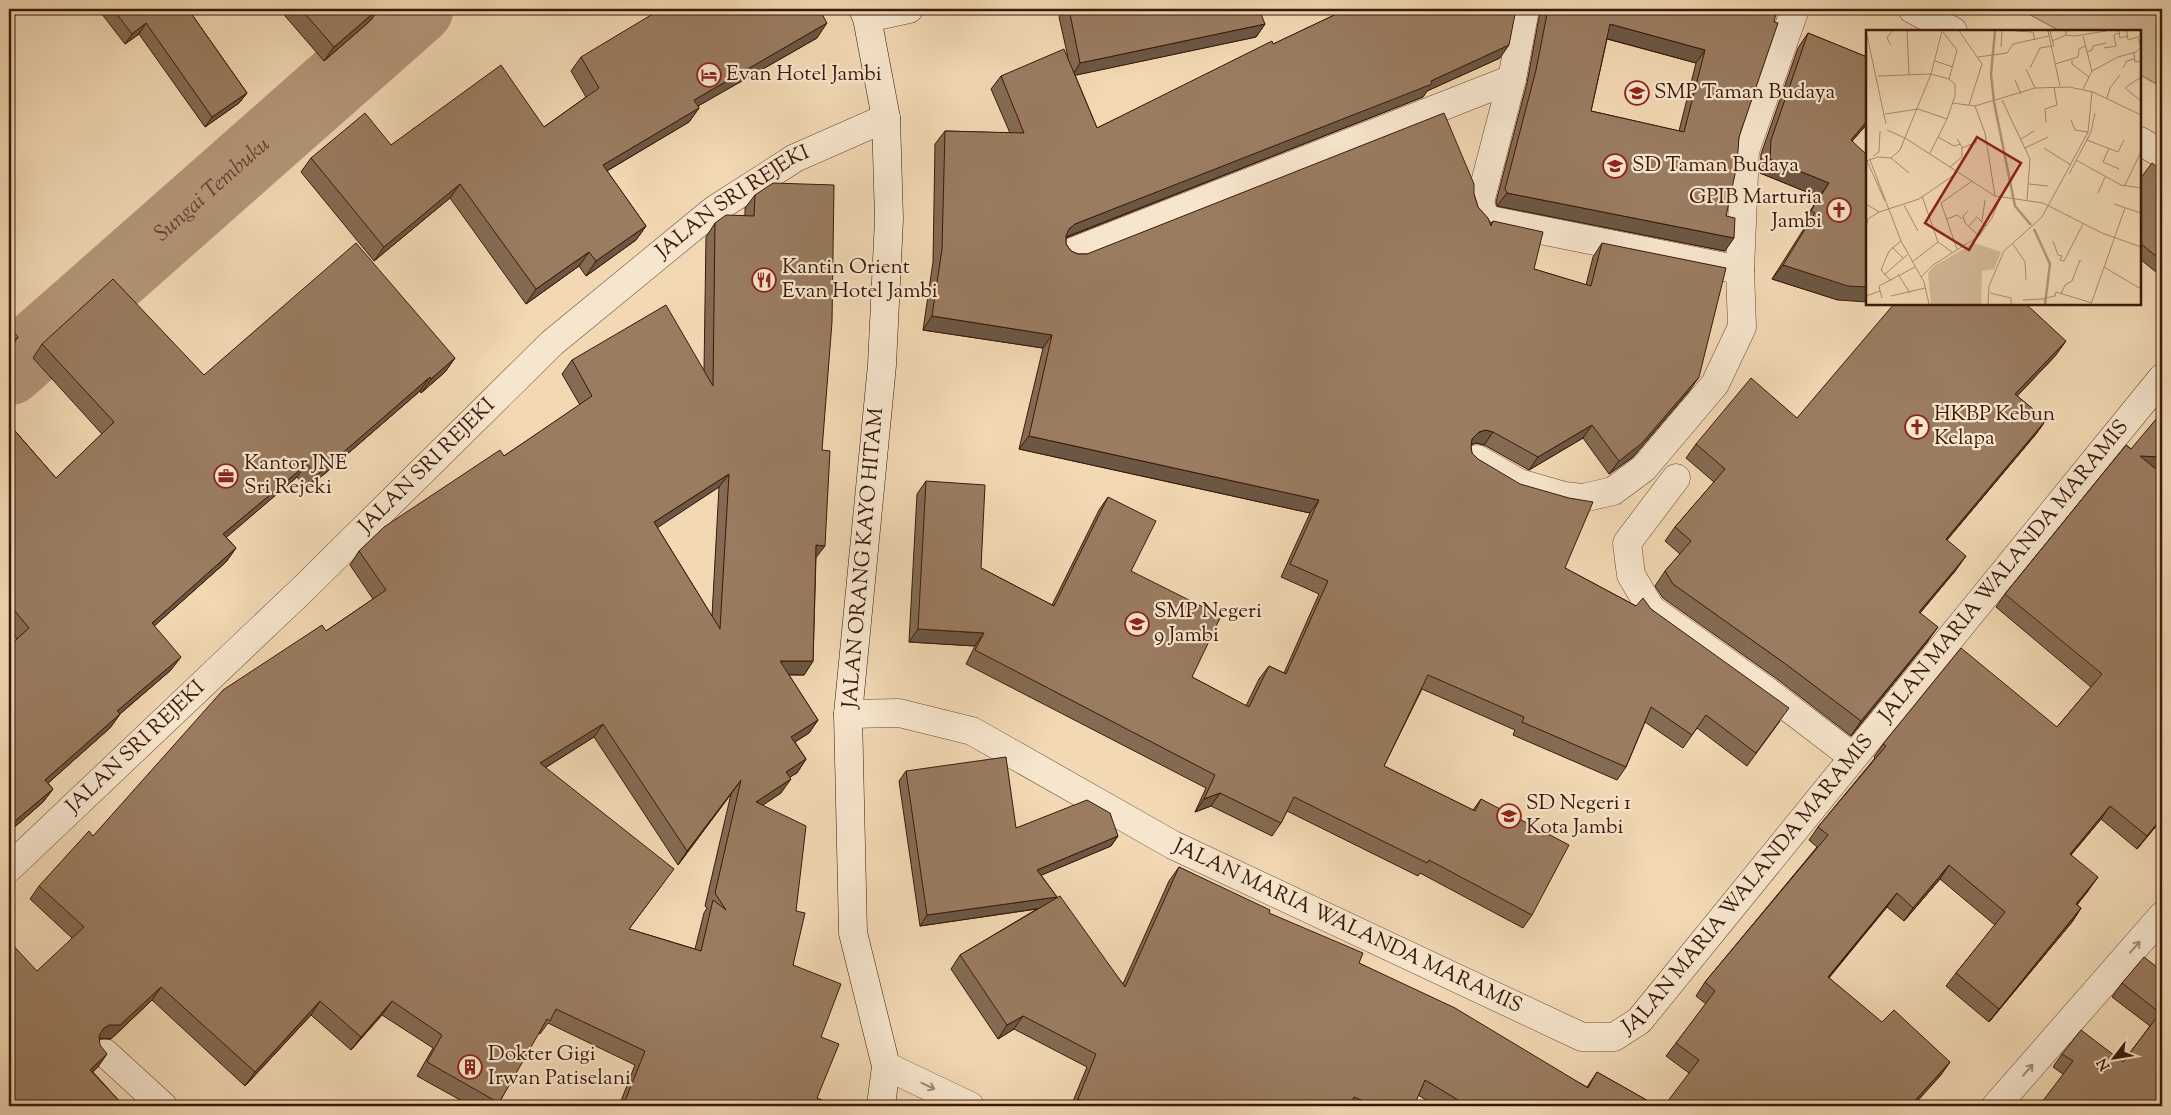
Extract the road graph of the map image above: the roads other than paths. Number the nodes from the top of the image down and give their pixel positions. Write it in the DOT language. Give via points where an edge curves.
graph roads {
  1 [pos="909,9"];
  2 [pos="1525,9"];
  3 [pos="1795,9"];
  4 [pos="1912,9"];
  5 [pos="865,14"];
  6 [pos="1951,30"];
  7 [pos="1512,79"];
  8 [pos="886,118"];
  9 [pos="2141,142"];
  10 [pos="2162,154"];
  11 [pos="1072,252"];
  12 [pos="1740,270"];
  13 [pos="2162,378"];
  14 [pos="1477,460"];
  15 [pos="1676,478"];
  16 [pos="848,714"];
  17 [pos="1853,757"];
  18 [pos="9,868"];
  19 [pos="2162,916"];
  20 [pos="105,1054"];
  21 [pos="886,1066"];
  22 [pos="163,1106"];
  23 [pos="881,1106"];
  24 [pos="970,1106"];
  25 [pos="1996,1106"];
  1 -- 5 [label="street"];
  2 -- 7 [label="street"];
  3 -- 12 [label="street" via="1745,151"];
  4 -- 6 [label="street"];
  5 -- 8 [label="street, JALAN ORANG KAYO HITAM"];
  7 -- 11 [label="street"];
  7 -- 12 [label="street" via="1480,202 1484,215 1490,220"];
  8 -- 16 [label="street, JALAN ORANG KAYO HITAM" via="890,219 882,356"];
  8 -- 18 [label="street, JALAN SRI REJEKI" via="795,158 714,210 552,343 302,590"];
  9 -- 10 [label="street"];
  12 -- 14 [label="street" via="1742,327 1715,384 1644,468 1613,491 1583,498 1564,496 1519,482"];
  13 -- 17 [label="street, JALAN MARIA WALANDA MARAMIS"];
  15 -- 17 [label="street" via="1627,543 1630,575 1651,609"];
  16 -- 17 [label="street, JALAN MARIA WALANDA MARAMIS" via="900,713 972,731 1173,845 1582,1036 1614,1037 1639,1021"];
  16 -- 21 [label="street, JALAN ORANG KAYO HITAM" via="854,933"];
  25 -- 19 [label="street, one-way"];
  20 -- 22 [label="street"];
  21 -- 23 [label="street, JALAN ORANG KAYO HITAM"];
  21 -- 24 [label="street, one-way"];
}
